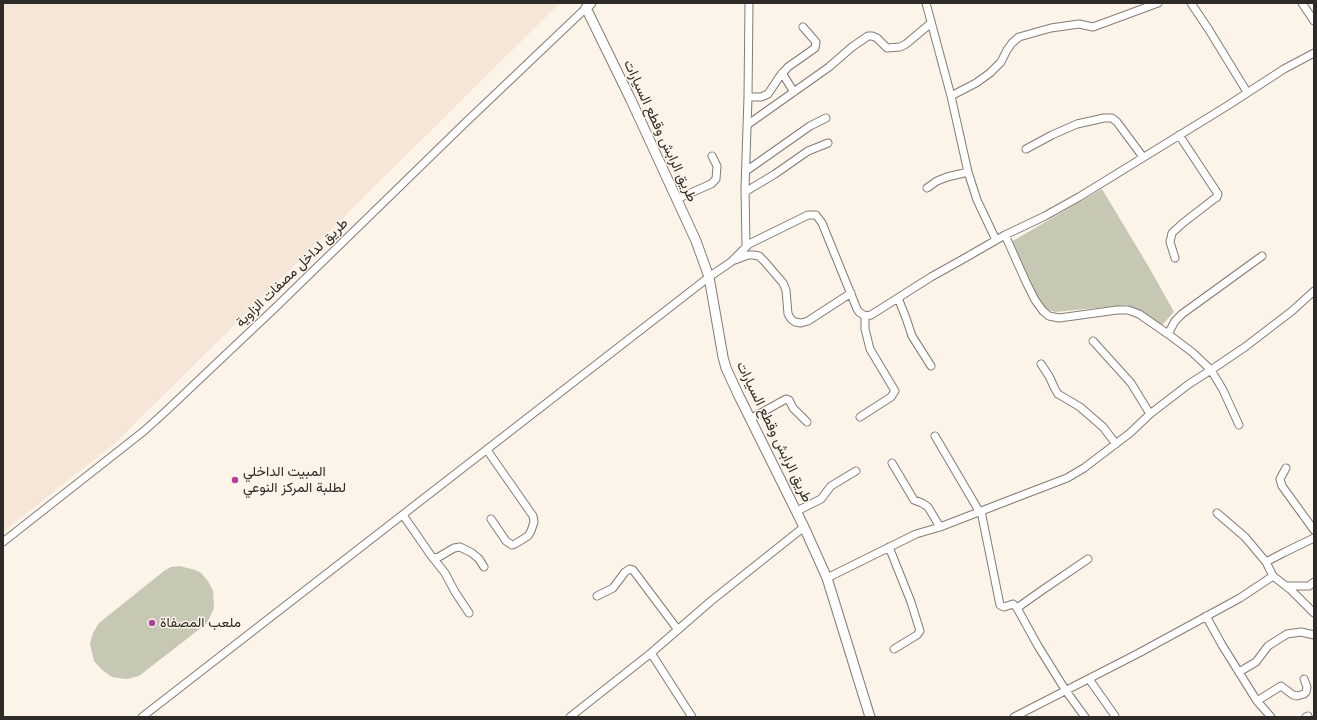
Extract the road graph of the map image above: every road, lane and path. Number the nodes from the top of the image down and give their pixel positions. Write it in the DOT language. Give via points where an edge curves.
graph roads {
  1 [pos="749,3"];
  2 [pos="926,3"];
  3 [pos="1158,3"];
  4 [pos="1191,3"];
  5 [pos="1302,3"];
  6 [pos="588,6"];
  7 [pos="1314,21"];
  8 [pos="932,23"];
  9 [pos="803,27"];
  10 [pos="1314,53"];
  11 [pos="782,73"];
  12 [pos="794,92"];
  13 [pos="1247,92"];
  14 [pos="951,96"];
  15 [pos="748,97"];
  16 [pos="826,118"];
  17 [pos="747,125"];
  18 [pos="1179,135"];
  19 [pos="828,143"];
  20 [pos="1026,149"];
  21 [pos="712,156"];
  22 [pos="1143,157"];
  23 [pos="746,171"];
  24 [pos="968,172"];
  25 [pos="927,188"];
  26 [pos="745,192"];
  27 [pos="677,199"];
  28 [pos="1005,235"];
  29 [pos="996,240"];
  30 [pos="746,247"];
  31 [pos="1262,256"];
  32 [pos="1174,258"];
  33 [pos="733,260"];
  34 [pos="709,277"];
  35 [pos="1314,291"];
  36 [pos="851,292"];
  37 [pos="898,298"];
  38 [pos="865,316"];
  39 [pos="1168,334"];
  40 [pos="1093,341"];
  41 [pos="1041,364"];
  42 [pos="931,366"];
  43 [pos="1211,370"];
  44 [pos="1150,414"];
  45 [pos="860,417"];
  46 [pos="750,419"];
  47 [pos="807,422"];
  48 [pos="1240,425"];
  49 [pos="935,436"];
  50 [pos="1116,444"];
  51 [pos="486,450"];
  52 [pos="892,463"];
  53 [pos="1286,468"];
  54 [pos="856,471"];
  55 [pos="797,511"];
  56 [pos="980,511"];
  57 [pos="1217,512"];
  58 [pos="403,515"];
  59 [pos="491,519"];
  60 [pos="804,527"];
  61 [pos="940,527"];
  62 [pos="1314,530"];
  63 [pos="1314,538"];
  64 [pos="3,542"];
  65 [pos="889,546"];
  66 [pos="433,558"];
  67 [pos="1088,559"];
  68 [pos="1266,562"];
  69 [pos="484,567"];
  70 [pos="1273,576"];
  71 [pos="827,578"];
  72 [pos="1314,582"];
  73 [pos="1286,586"];
  74 [pos="597,596"];
  75 [pos="1017,608"];
  76 [pos="469,613"];
  77 [pos="1314,613"];
  78 [pos="1206,616"];
  79 [pos="678,630"];
  80 [pos="1314,636"];
  81 [pos="894,649"];
  82 [pos="651,653"];
  83 [pos="1239,672"];
  84 [pos="1089,679"];
  85 [pos="1304,679"];
  86 [pos="1066,691"];
  87 [pos="1257,701"];
  88 [pos="1115,716"];
  89 [pos="142,717"];
  90 [pos="570,717"];
  91 [pos="692,717"];
  92 [pos="870,717"];
  93 [pos="1014,717"];
  94 [pos="1085,717"];
  95 [pos="1271,717"];
  1 -- 15 [label="street"];
  2 -- 8 [label="street"];
  3 -- 14 [label="street" via="1093,27 1079,24 1019,37 1012,42 1001,62 990,72 976,83"];
  4 -- 13 [label="street"];
  5 -- 7 [label="street"];
  6 -- 27 [label="main road, طريق الرابش وقطع السيارات"];
  6 -- 64 [label="street, طريق لداخل مصفات الزاوية" via="155,422"];
  8 -- 12 [label="street" via="900,47 887,48 877,38 868,36"];
  8 -- 14 [label="street"];
  9 -- 11 [label="street" via="816,42 816,47"];
  10 -- 13 [label="street"];
  11 -- 12 [label="street"];
  11 -- 15 [label="street" via="768,94"];
  12 -- 17 [label="street"];
  13 -- 18 [label="street"];
  14 -- 24 [label="street"];
  15 -- 17 [label="street"];
  16 -- 23 [label="street" via="810,126"];
  17 -- 23 [label="street"];
  18 -- 22 [label="street"];
  18 -- 32 [label="street" via="1218,194 1172,233 1170,242"];
  19 -- 26 [label="street" via="808,150"];
  20 -- 22 [label="street" via="1077,124 1112,118"];
  21 -- 27 [label="street" via="717,170 716,179 712,184"];
  22 -- 28 [label="street" via="1058,209"];
  23 -- 26 [label="street"];
  24 -- 25 [label="street" via="947,177"];
  24 -- 29 [label="street" via="977,200"];
  26 -- 30 [label="street"];
  27 -- 34 [label="main road, طريق الرابش وقطع السيارات"];
  28 -- 29 [label="street"];
  28 -- 39 [label="street" via="1035,300 1049,316 1059,318 1128,310 1139,314"];
  29 -- 37 [label="street"];
  30 -- 33 [label="street"];
  30 -- 36 [label="street" via="808,215 816,215 822,223"];
  31 -- 39 [label="street" via="1178,317"];
  33 -- 34 [label="street"];
  33 -- 36 [label="street" via="748,255 761,258 783,284 788,314 795,322 808,321"];
  34 -- 46 [label="main road, طريق الرابش وقطع السيارات" via="723,357"];
  34 -- 51 [label="street"];
  35 -- 43 [label="street"];
  36 -- 38 [label="street" via="859,312"];
  37 -- 38 [label="street"];
  37 -- 42 [label="street" via="912,336"];
  38 -- 45 [label="street" via="870,349 895,391 891,397"];
  39 -- 43 [label="street"];
  40 -- 44 [label="street" via="1131,383"];
  41 -- 50 [label="street" via="1058,394 1080,407 1103,427"];
  43 -- 44 [label="street"];
  43 -- 48 [label="street"];
  44 -- 50 [label="street"];
  46 -- 47 [label="street" via="786,399"];
  46 -- 55 [label="main road, طريق الرابش وقطع السيارات"];
  49 -- 56 [label="street"];
  50 -- 56 [label="street" via="1067,478"];
  51 -- 58 [label="street"];
  51 -- 59 [label="street" via="533,516 534,522 528,536 512,545 506,541"];
  52 -- 61 [label="street" via="914,500 928,507"];
  53 -- 62 [label="street" via="1280,478 1282,486"];
  54 -- 55 [label="street" via="831,486 821,499"];
  55 -- 60 [label="main road, طريق الرابش وقطع السيارات"];
  56 -- 61 [label="street"];
  56 -- 75 [label="street" via="1000,605 1004,607 1013,604"];
  57 -- 68 [label="street" via="1245,537"];
  58 -- 66 [label="street"];
  58 -- 89 [label="street"];
  60 -- 71 [label="main road, طريق الرابش وقطع السيارات"];
  60 -- 79 [label="street"];
  61 -- 65 [label="street"];
  63 -- 68 [label="street"];
  65 -- 71 [label="street"];
  65 -- 81 [label="street" via="920,630 917,635"];
  66 -- 69 [label="street" via="460,547 472,553"];
  66 -- 76 [label="street"];
  67 -- 75 [label="street"];
  68 -- 70 [label="street"];
  70 -- 73 [label="street"];
  70 -- 78 [label="street"];
  71 -- 92 [label="main road, طريق الرابش وقطع السيارات"];
  72 -- 73 [label="street" via="1309,586"];
  73 -- 77 [label="street"];
  74 -- 79 [label="street" via="613,588 625,572 633,570"];
  75 -- 86 [label="street"];
  78 -- 83 [label="street"];
  78 -- 84 [label="street"];
  79 -- 82 [label="street"];
  80 -- 83 [label="street" via="1301,632 1287,634 1268,646 1256,662"];
  82 -- 90 [label="street"];
  82 -- 91 [label="street"];
  83 -- 87 [label="street"];
  84 -- 86 [label="street"];
  84 -- 88 [label="street"];
  85 -- 87 [label="street" via="1307,687 1304,694 1293,695 1281,686"];
  86 -- 93 [label="street"];
  86 -- 94 [label="street"];
  87 -- 95 [label="street"];
}
